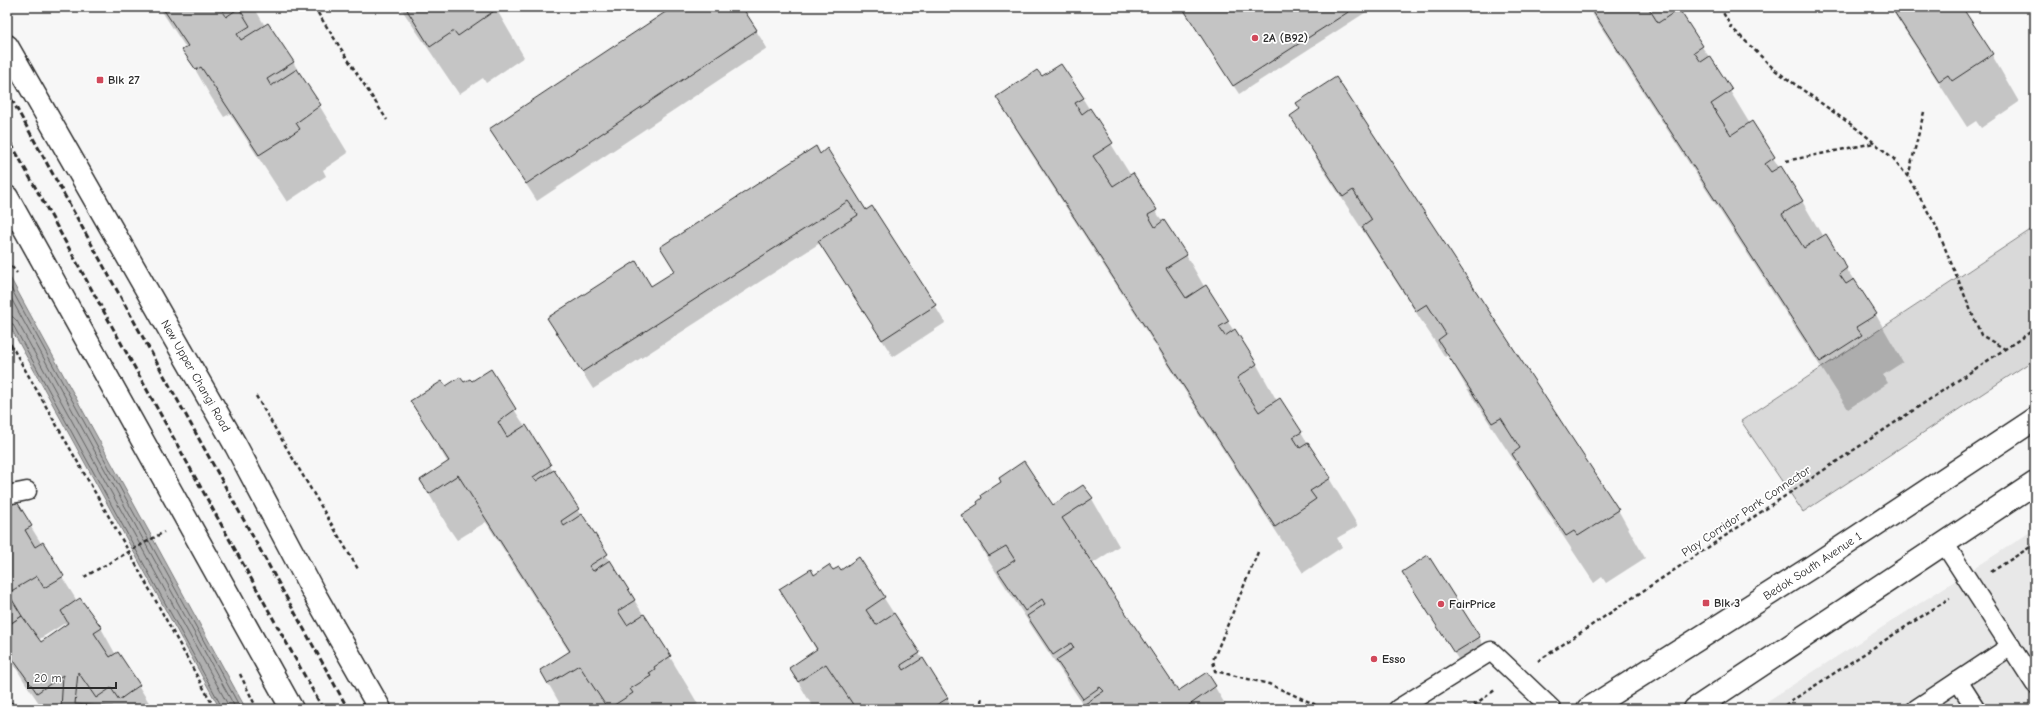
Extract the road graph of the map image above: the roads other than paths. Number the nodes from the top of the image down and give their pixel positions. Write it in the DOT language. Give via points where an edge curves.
graph roads {
  1 [pos="7,46"];
  2 [pos="7,197"];
  3 [pos="2035,419"];
  4 [pos="2035,483"];
  5 [pos="27,491"];
  6 [pos="7,495"];
  7 [pos="1944,543"];
  8 [pos="2011,646"];
  9 [pos="1958,681"];
  10 [pos="2035,684"];
  11 [pos="292,709"];
  12 [pos="380,709"];
  13 [pos="1398,709"];
  14 [pos="1552,709"];
  15 [pos="1588,709"];
  16 [pos="1695,709"];
  17 [pos="1916,709"];
  18 [pos="1976,709"];
  1 -- 12 [label="main road, New Upper Changi Road" via="236,446"];
  2 -- 11 [label="main road"];
  3 -- 15 [label="main road, Bedok South Avenue 1" via="1810,568"];
  4 -- 7 [label="main road"];
  5 -- 6 [label="lane"];
  7 -- 8 [label="lane"];
  7 -- 16 [label="main road"];
  8 -- 9 [label="lane"];
  8 -- 10 [label="lane"];
  9 -- 17 [label="lane"];
  9 -- 18 [label="lane"];
  13 -- 14 [label="lane" via="1491,651"];
}
